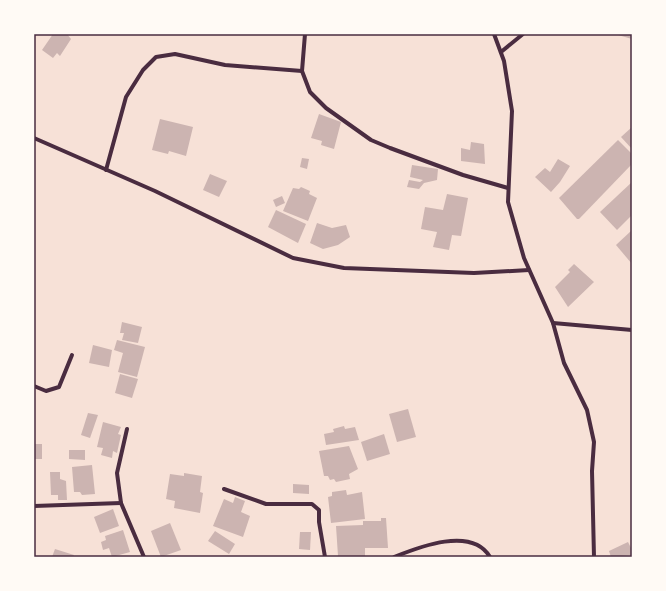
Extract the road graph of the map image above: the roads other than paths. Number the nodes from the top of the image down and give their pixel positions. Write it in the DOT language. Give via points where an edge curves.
graph roads {
  1 [pos="305,34"];
  2 [pos="494,34"];
  3 [pos="523,34"];
  4 [pos="501,52"];
  5 [pos="302,71"];
  6 [pos="34,138"];
  7 [pos="106,170"];
  8 [pos="508,188"];
  9 [pos="530,270"];
  10 [pos="553,323"];
  11 [pos="632,330"];
  12 [pos="72,355"];
  13 [pos="34,386"];
  14 [pos="127,429"];
  15 [pos="224,489"];
  16 [pos="121,503"];
  17 [pos="34,506"];
  18 [pos="144,557"];
  19 [pos="325,557"];
  20 [pos="394,557"];
  21 [pos="490,557"];
  22 [pos="594,557"];
  1 -- 5 [label="street"];
  2 -- 4 [label="street"];
  3 -- 4 [label="street"];
  4 -- 8 [label="street" via="512,112"];
  5 -- 7 [label="street" via="225,65 175,54 156,57 143,70 126,97"];
  5 -- 8 [label="street" via="310,92 326,108 371,140 463,175"];
  6 -- 7 [label="street"];
  7 -- 9 [label="street" via="224,223 293,258 344,268 474,273"];
  8 -- 9 [label="street" via="513,225"];
  9 -- 10 [label="street"];
  10 -- 11 [label="street"];
  10 -- 22 [label="street" via="564,363 586,410 594,442"];
  12 -- 13 [label="street" via="59,387 46,391"];
  14 -- 16 [label="street" via="117,473"];
  15 -- 19 [label="street" via="266,504 316,506 319,510"];
  16 -- 17 [label="street"];
  16 -- 18 [label="street"];
  20 -- 21 [label="street" via="426,544 468,541 486,551"];
}
